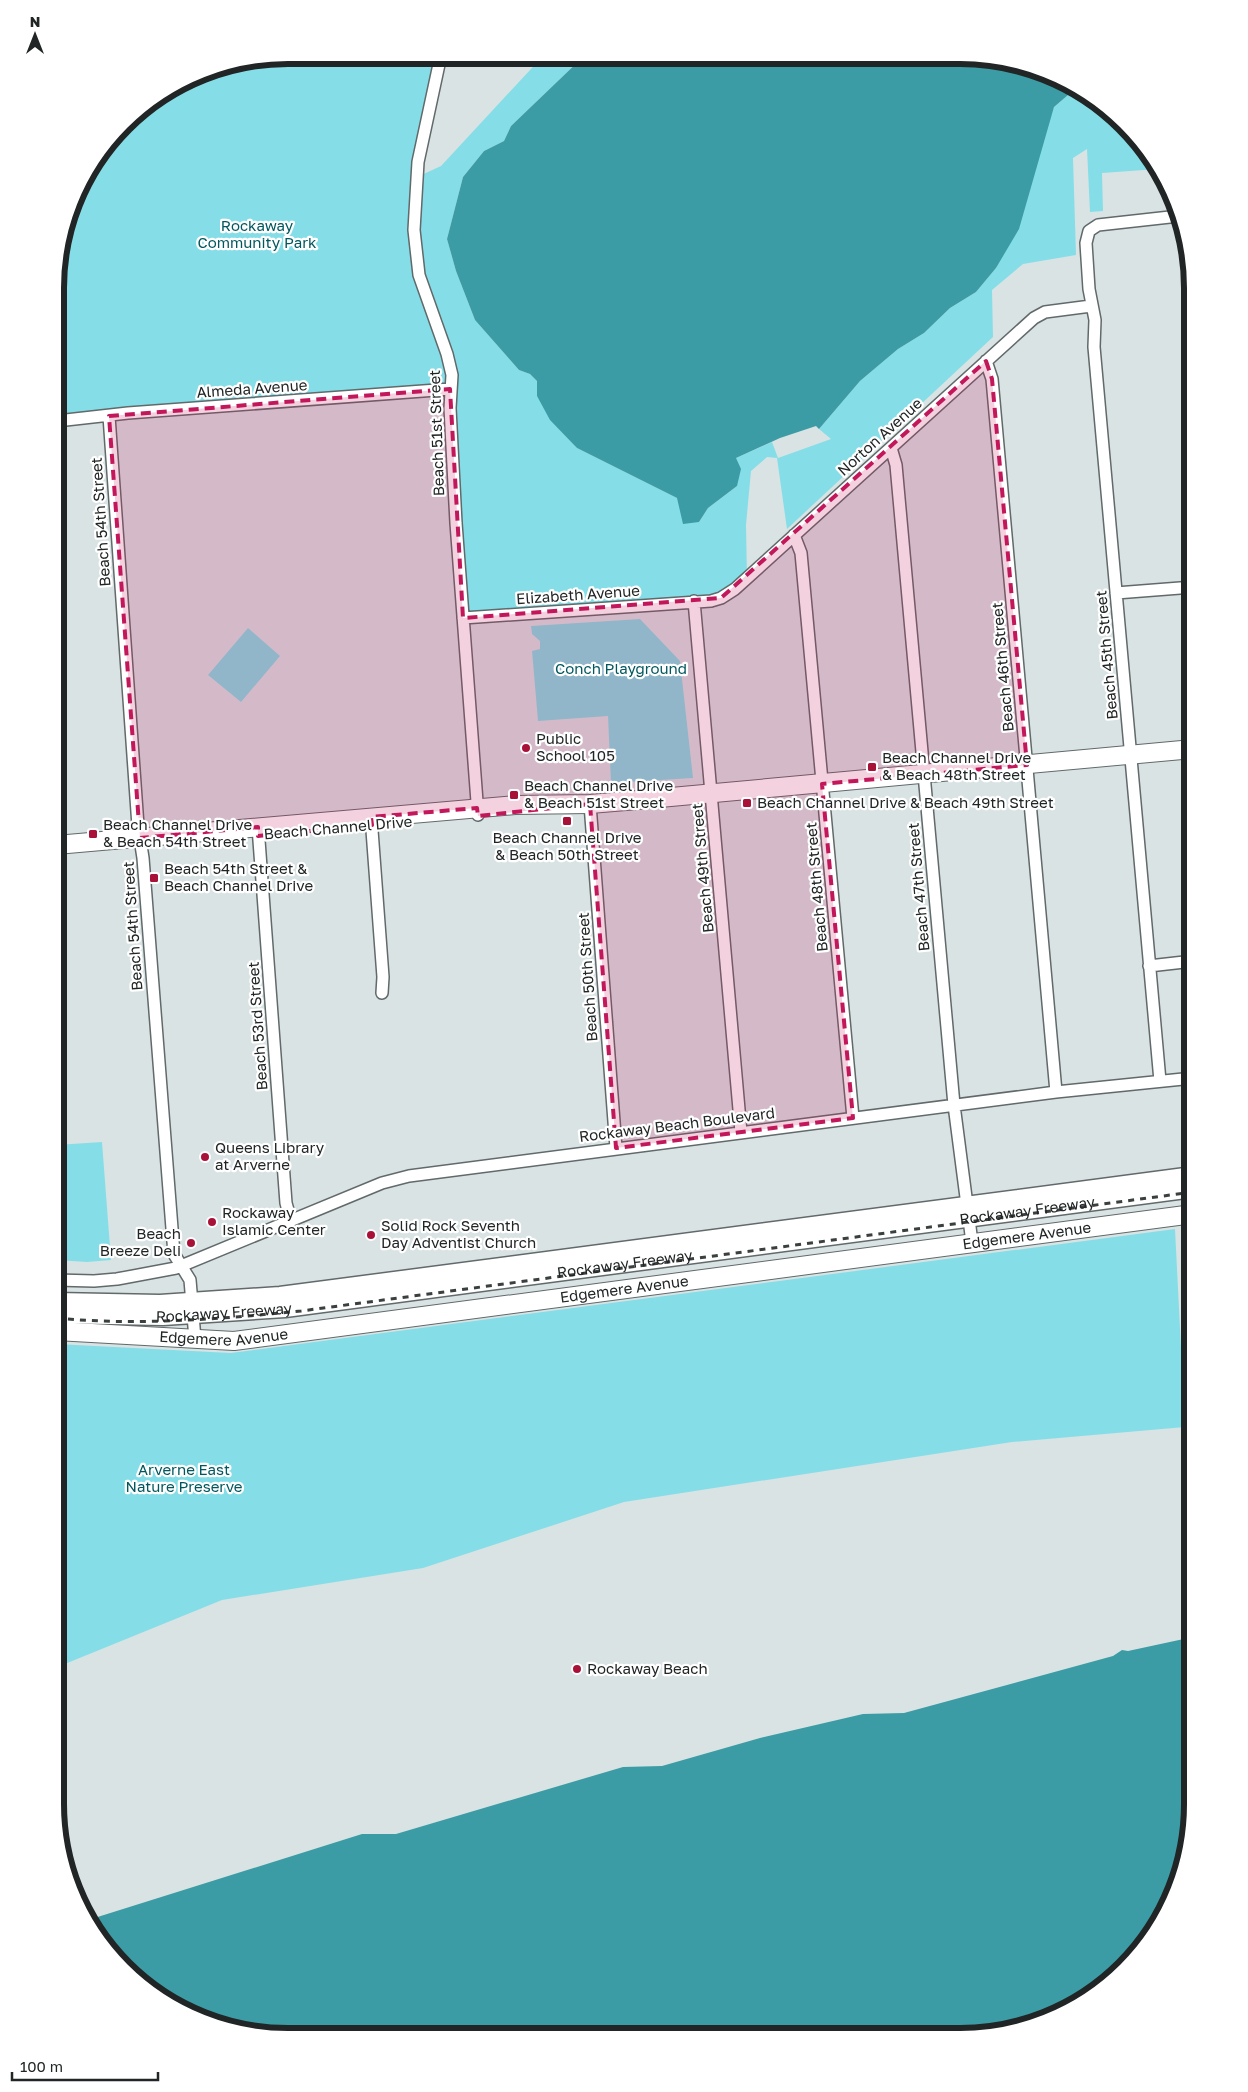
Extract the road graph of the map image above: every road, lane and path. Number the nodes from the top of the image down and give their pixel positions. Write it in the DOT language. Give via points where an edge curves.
graph roads {
  1 [pos="439,64"];
  2 [pos="1172,217"];
  3 [pos="1092,306"];
  4 [pos="986,361"];
  5 [pos="450,389"];
  6 [pos="109,416"];
  7 [pos="64,420"];
  8 [pos="890,448"];
  9 [pos="794,534"];
  10 [pos="1184,588"];
  11 [pos="1116,593"];
  12 [pos="694,602"];
  13 [pos="463,618"];
  14 [pos="1184,750"];
  15 [pos="1130,756"];
  16 [pos="1027,765"];
  17 [pos="924,774"];
  18 [pos="822,784"];
  19 [pos="711,794"];
  20 [pos="590,804"];
  21 [pos="478,812"];
  22 [pos="372,821"];
  23 [pos="258,832"];
  24 [pos="141,842"];
  25 [pos="64,845"];
  26 [pos="64,855"];
  27 [pos="1184,962"];
  28 [pos="1149,966"];
  29 [pos="382,993"];
  30 [pos="1184,1079"];
  31 [pos="1160,1081"];
  32 [pos="1056,1092"];
  33 [pos="954,1105"];
  34 [pos="853,1118"];
  35 [pos="741,1132"];
  36 [pos="616,1148"];
  37 [pos="1184,1176"];
  38 [pos="1184,1190"];
  39 [pos="968,1212"];
  40 [pos="1184,1215"];
  41 [pos="291,1221"];
  42 [pos="972,1243"];
  43 [pos="181,1266"];
  44 [pos="64,1280"];
  45 [pos="64,1301"];
  46 [pos="193,1309"];
  47 [pos="64,1315"];
  48 [pos="64,1332"];
  49 [pos="195,1339"];
  1 -- 5 [label="street, Beach 51st Street" via="418,162 414,230 420,275 452,375"];
  2 -- 3 [label="street, Beach 45th Street" via="1107,223 1091,228 1085,248"];
  3 -- 4 [label="street, Norton Avenue" via="1042,313"];
  3 -- 11 [label="street, Beach 45th Street"];
  4 -- 8 [label="street, Norton Avenue"];
  4 -- 16 [label="street, Beach 46th Street" via="992,379"];
  5 -- 6 [label="street, Almeda Avenue"];
  5 -- 13 [label="street, Beach 51st Street"];
  6 -- 7 [label="street, Almeda Avenue"];
  6 -- 24 [label="street, Beach 54th Street"];
  8 -- 9 [label="street, Norton Avenue"];
  8 -- 17 [label="street, Beach 47th Street" via="896,466"];
  9 -- 12 [label="street, Norton Avenue" via="730,593 717,600"];
  9 -- 18 [label="street, Beach 48th Street" via="801,553"];
  10 -- 11 [label="street"];
  11 -- 15 [label="street, Beach 45th Street"];
  12 -- 13 [label="street, Elizabeth Avenue"];
  12 -- 19 [label="street, Beach 49th Street"];
  13 -- 21 [label="street, Beach 51st Street"];
  14 -- 15 [label="main road, Beach Channel Drive"];
  15 -- 16 [label="main road, Beach Channel Drive"];
  15 -- 28 [label="street, Beach 45th Street"];
  16 -- 17 [label="main road, Beach Channel Drive"];
  16 -- 32 [label="street, Beach 46th Street"];
  17 -- 18 [label="main road, Beach Channel Drive"];
  17 -- 33 [label="street, Beach 47th Street"];
  18 -- 19 [label="main road, Beach Channel Drive"];
  18 -- 34 [label="street, Beach 48th Street"];
  19 -- 20 [label="main road, Beach Channel Drive"];
  19 -- 35 [label="street, Beach 49th Street"];
  20 -- 21 [label="main road, Beach Channel Drive" via="535,804"];
  20 -- 36 [label="street, Beach 50th Street"];
  21 -- 22 [label="main road, Beach Channel Drive"];
  22 -- 23 [label="main road, Beach Channel Drive"];
  22 -- 29 [label="street"];
  23 -- 24 [label="main road, Beach Channel Drive"];
  23 -- 41 [label="street, Beach 53rd Street" via="286,1203"];
  24 -- 25 [label="main road, Beach Channel Drive"];
  24 -- 26 [label="main road, Beach Channel Drive"];
  24 -- 43 [label="street, Beach 54th Street" via="174,1254"];
  27 -- 28 [label="street"];
  28 -- 31 [label="street, Beach 45th Street"];
  30 -- 31 [label="street, Rockaway Beach Boulevard"];
  31 -- 32 [label="street, Rockaway Beach Boulevard"];
  32 -- 33 [label="street, Rockaway Beach Boulevard"];
  33 -- 34 [label="street, Rockaway Beach Boulevard"];
  33 -- 39 [label="street, Beach 47th Street"];
  34 -- 35 [label="street, Rockaway Beach Boulevard"];
  35 -- 36 [label="street, Rockaway Beach Boulevard"];
  36 -- 41 [label="street, Rockaway Beach Boulevard" via="403,1177"];
  37 -- 39 [label="street, Rockaway Freeway"];
  38 -- 39 [label="street, Rockaway Freeway"];
  39 -- 42 [label="street, Beach 47th Street"];
  39 -- 46 [label="street, Rockaway Freeway" via="311,1306"];
  40 -- 42 [label="main road, Edgemere Avenue"];
  41 -- 43 [label="street, Rockaway Beach Boulevard"];
  42 -- 49 [label="main road, Edgemere Avenue" via="240,1340"];
  43 -- 44 [label="street, Rockaway Beach Boulevard" via="117,1280"];
  43 -- 46 [label="street, Beach 54th Street" via="190,1280"];
  45 -- 46 [label="street, Rockaway Freeway"];
  46 -- 47 [label="street, Rockaway Freeway" via="128,1318"];
  46 -- 49 [label="street, Beach 54th Street"];
  48 -- 49 [label="main road, Edgemere Avenue"];
}
